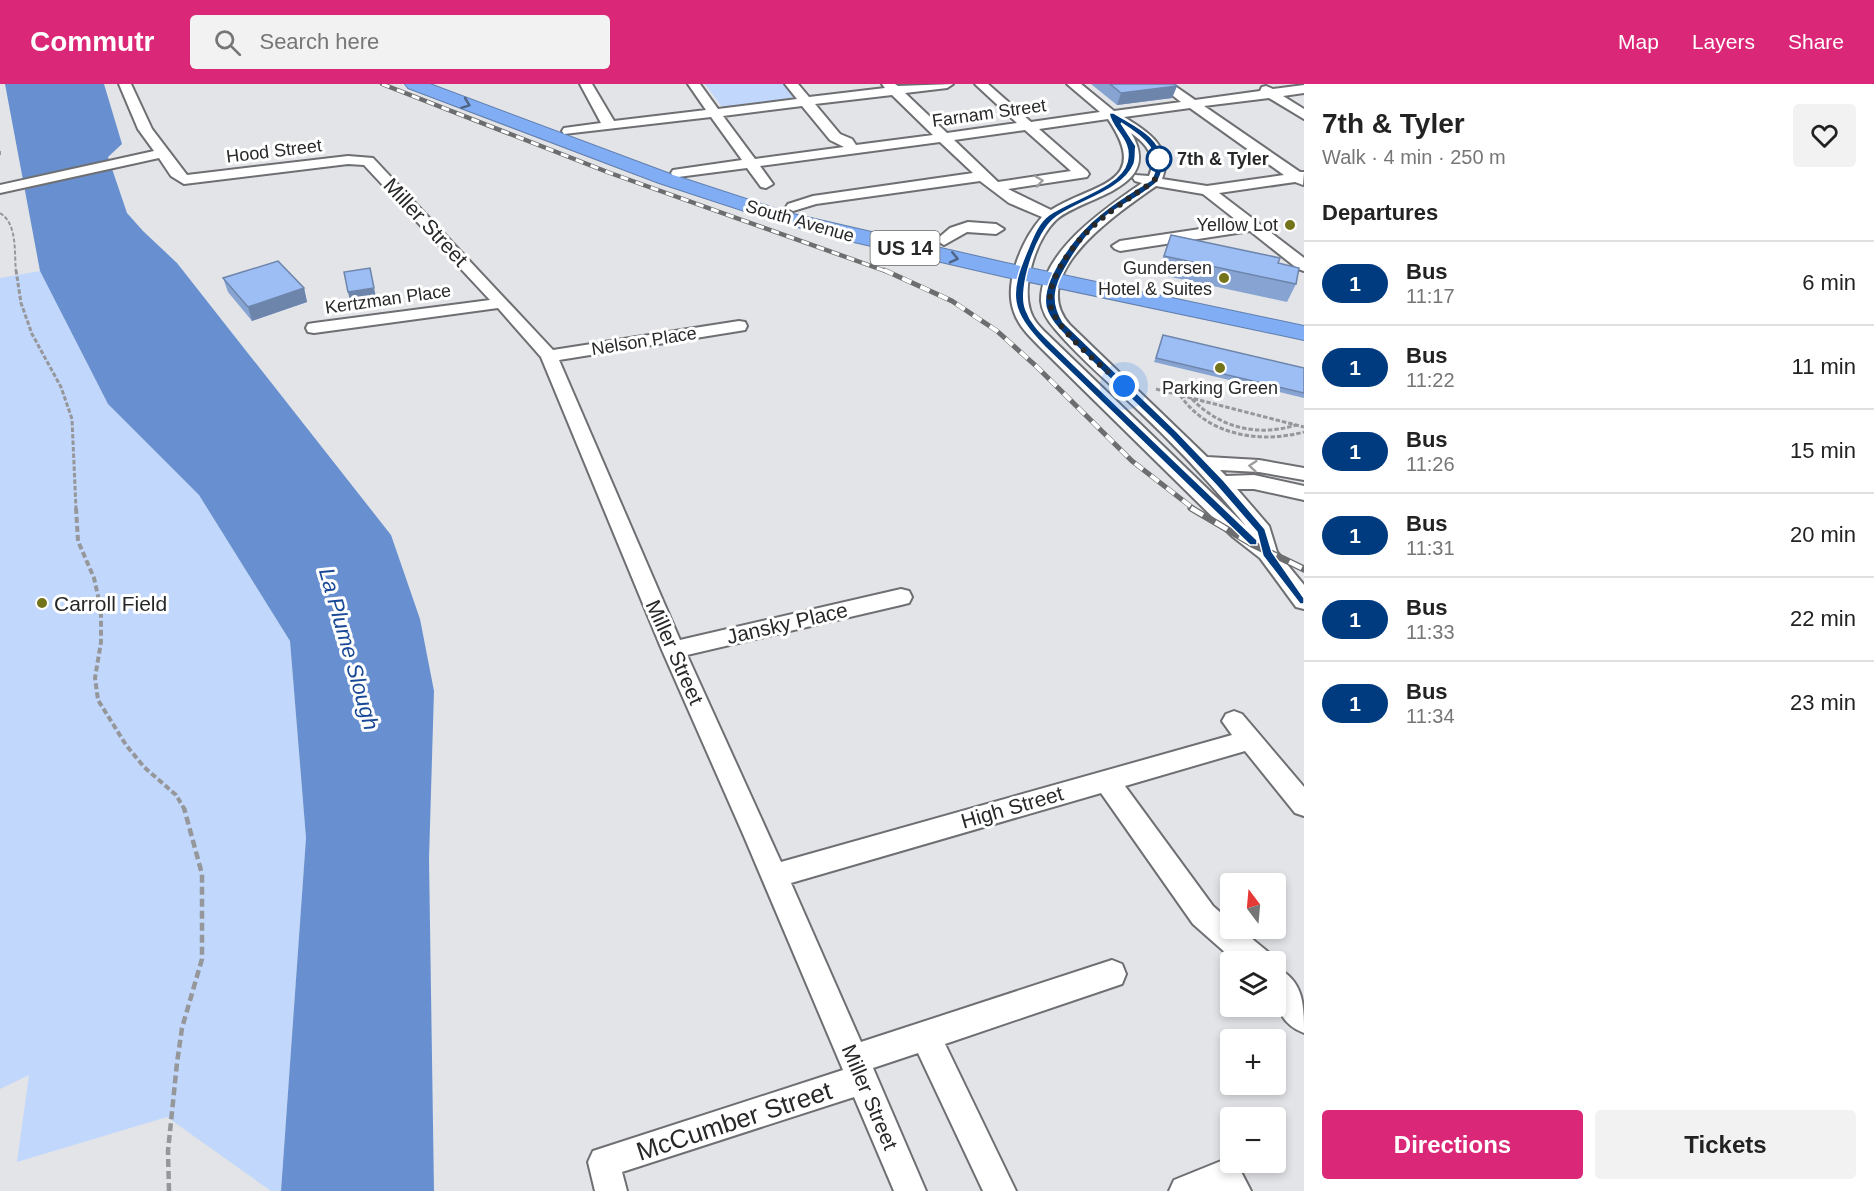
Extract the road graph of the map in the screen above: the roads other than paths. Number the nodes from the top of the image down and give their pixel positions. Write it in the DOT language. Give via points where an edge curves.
graph roads {
  1 [pos="125,84"];
  2 [pos="414,84"];
  3 [pos="586,84"];
  4 [pos="694,84"];
  5 [pos="791,84"];
  6 [pos="947,84"];
  7 [pos="981,84"];
  8 [pos="1072,84"];
  9 [pos="1164,84"];
  10 [pos="1257,84"];
  11 [pos="891,87"];
  12 [pos="1304,89"];
  13 [pos="1271,93"];
  14 [pos="494,95"];
  15 [pos="806,102"];
  16 [pos="1192,104"];
  17 [pos="713,112"];
  18 [pos="1112,115"];
  19 [pos="1304,115"];
  20 [pos="609,125"];
  21 [pos="1028,126"];
  22 [pos="569,131"];
  23 [pos="943,138"];
  24 [pos="854,150"];
  25 [pos="163,153"];
  26 [pos="368,161"];
  27 [pos="750,163"];
  28 [pos="678,173"];
  29 [pos="1124,174"];
  30 [pos="983,176"];
  31 [pos="1302,178"];
  32 [pos="1154,181"];
  33 [pos="766,184"];
  34 [pos="995,187"];
  35 [pos="0,189"];
  36 [pos="1207,190"];
  37 [pos="793,207"];
  38 [pos="1052,216"];
  39 [pos="1253,226"];
  40 [pos="996,230"];
  41 [pos="1221,231"];
  42 [pos="1170,238"];
  43 [pos="944,240"];
  44 [pos="1120,246"];
  45 [pos="1240,247"];
  46 [pos="1207,250"];
  47 [pos="1025,266"];
  48 [pos="1304,266"];
  49 [pos="1285,272"];
  50 [pos="1057,273"];
  51 [pos="1304,274"];
  52 [pos="502,303"];
  53 [pos="1304,321"];
  54 [pos="739,326"];
  55 [pos="314,328"];
  56 [pos="1304,333"];
  57 [pos="549,356"];
  58 [pos="1202,463"];
  59 [pos="1304,474"];
  60 [pos="1221,483"];
  61 [pos="1304,493"];
  62 [pos="1267,553"];
  63 [pos="901,597"];
  64 [pos="1304,601"];
  65 [pos="673,650"];
  66 [pos="1106,780"];
  67 [pos="1304,804"];
  68 [pos="774,876"];
  69 [pos="1245,951"];
  70 [pos="1112,975"];
  71 [pos="1286,995"];
  72 [pos="1304,1019"];
  73 [pos="925,1036"];
  74 [pos="859,1069"];
  75 [pos="608,1177"];
  76 [pos="910,1191"];
  77 [pos="1000,1191"];
  78 [pos="1185,1191"];
  79 [pos="1235,1191"];
  1 -- 25 [label="street" via="146,129"];
  2 -- 47 [label="highway, South Avenue / US 14, one-way" via="715,197 854,236"];
  3 -- 20 [label="street"];
  4 -- 17 [label="street"];
  5 -- 15 [label="street"];
  6 -- 11 [label="street"];
  7 -- 21 [label="street"];
  8 -- 18 [label="street"];
  9 -- 16 [label="street"];
  10 -- 13 [label="street"];
  11 -- 15 [label="street"];
  11 -- 23 [label="street"];
  12 -- 13 [label="street, Farnam Street"];
  13 -- 16 [label="street, Farnam Street"];
  13 -- 19 [label="street"];
  14 -- 22 [label="highway, South Avenue / US 14" via="530,116"];
  15 -- 17 [label="street"];
  15 -- 24 [label="street" via="835,136"];
  16 -- 18 [label="street, Farnam Street"];
  16 -- 31 [label="street"];
  17 -- 20 [label="street"];
  17 -- 27 [label="street"];
  18 -- 21 [label="street, Farnam Street"];
  18 -- 29 [label="street" via="1132,146 1131,164"];
  18 -- 32 [label="street" via="1143,134 1154,146 1159,166"];
  20 -- 22 [label="street"];
  21 -- 23 [label="street, Farnam Street"];
  34 -- 21 [label="street, one-way" via="1082,174"];
  22 -- 28 [label="highway, South Avenue / US 14"];
  23 -- 24 [label="street, Farnam Street"];
  23 -- 30 [label="street"];
  24 -- 27 [label="street, Farnam Street"];
  25 -- 26 [label="street, Hood Street" via="184,180 348,160"];
  25 -- 35 [label="street"];
  26 -- 52 [label="street, Miller Street"];
  27 -- 28 [label="street, Farnam Street"];
  27 -- 33 [label="street"];
  28 -- 37 [label="highway, South Avenue / US 14"];
  29 -- 32 [label="street"];
  29 -- 38 [label="street" via="1106,188"];
  30 -- 34 [label="street"];
  30 -- 37 [label="street" via="813,200"];
  31 -- 36 [label="street"];
  32 -- 36 [label="street"];
  32 -- 50 [label="street" via="1088,229"];
  34 -- 38 [label="street"];
  36 -- 39 [label="street"];
  37 -- 43 [label="highway, South Avenue / US 14"];
  38 -- 47 [label="street" via="1041,227"];
  39 -- 41 [label="street"];
  39 -- 48 [label="street"];
  40 -- 43 [label="street" via="983,226 959,228"];
  41 -- 42 [label="street"];
  41 -- 45 [label="street"];
  42 -- 44 [label="street"];
  42 -- 46 [label="street"];
  43 -- 47 [label="highway, South Avenue / US 14"];
  47 -- 50 [label="highway, South Avenue / US 14"];
  47 -- 62 [label="street" via="1018,291 1030,327 1240,532"];
  49 -- 51 [label="street"];
  50 -- 53 [label="highway, South Avenue / US 14"];
  50 -- 56 [label="highway, South Avenue / US 14"];
  50 -- 58 [label="street" via="1050,303 1059,323"];
  52 -- 55 [label="street, Kertzman Place"];
  52 -- 57 [label="street, Miller Street"];
  54 -- 57 [label="street, Nelson Place"];
  57 -- 65 [label="street, Miller Street"];
  59 -- 58 [label="street, one-way" via="1259,466"];
  58 -- 60 [label="street"];
  60 -- 61 [label="street" via="1254,482"];
  60 -- 62 [label="street" via="1262,531"];
  62 -- 64 [label="street"];
  63 -- 65 [label="street, Jansky Place"];
  65 -- 68 [label="street, Miller Street"];
  66 -- 67 [label="street, High Street" via="1242,730"];
  66 -- 68 [label="street, High Street"];
  66 -- 69 [label="street" via="1203,915"];
  68 -- 74 [label="street, Miller Street"];
  70 -- 73 [label="street, McCumber Street"];
  71 -- 72 [label="street"];
  73 -- 74 [label="street, McCumber Street"];
  73 -- 77 [label="street"];
  74 -- 75 [label="street, McCumber Street"];
  74 -- 76 [label="street, Miller Street"];
  78 -- 79 [label="street" via="1226,1176"];
}
